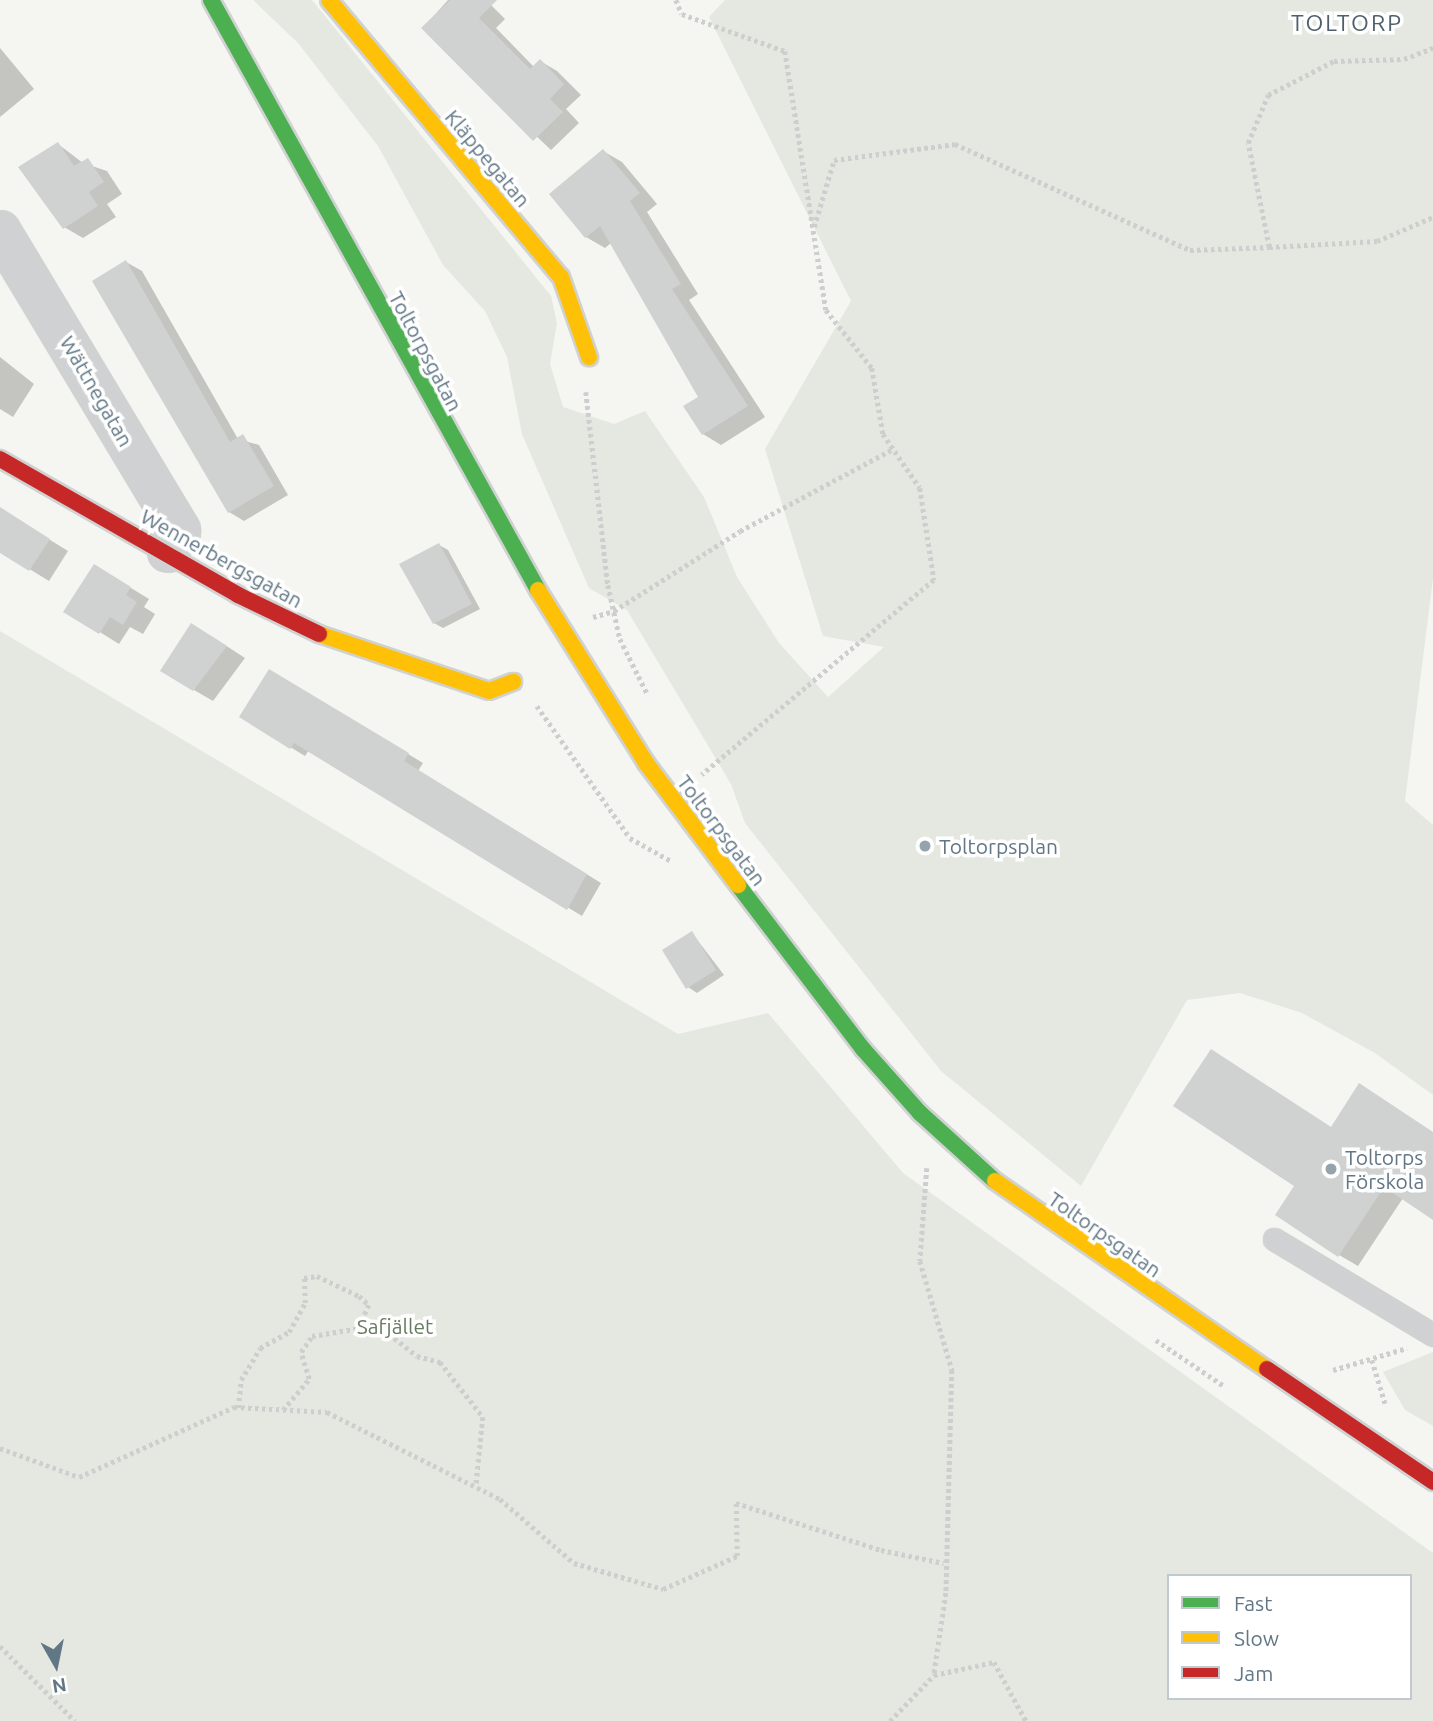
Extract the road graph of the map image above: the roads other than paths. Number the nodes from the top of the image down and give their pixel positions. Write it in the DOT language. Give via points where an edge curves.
graph roads {
  1 [pos="211,0"];
  2 [pos="329,0"];
  3 [pos="0,231"];
  4 [pos="589,357"];
  5 [pos="0,458"];
  6 [pos="168,552"];
  7 [pos="513,682"];
  8 [pos="1274,1239"];
  9 [pos="1433,1335"];
  10 [pos="1433,1482"];
  1 -- 10 [label="street, Toltorpsgatan" via="551,613 646,763 863,1049 920,1113 1010,1194"];
  2 -- 4 [label="street, Kläppegatan" via="561,277"];
  3 -- 6 [label="street, Wättnegatan" via="180,531"];
  5 -- 6 [label="street, Wennerbergsgatan"];
  6 -- 7 [label="street, Wennerbergsgatan" via="328,638 489,691"];
  8 -- 9 [label="lane"];
}
